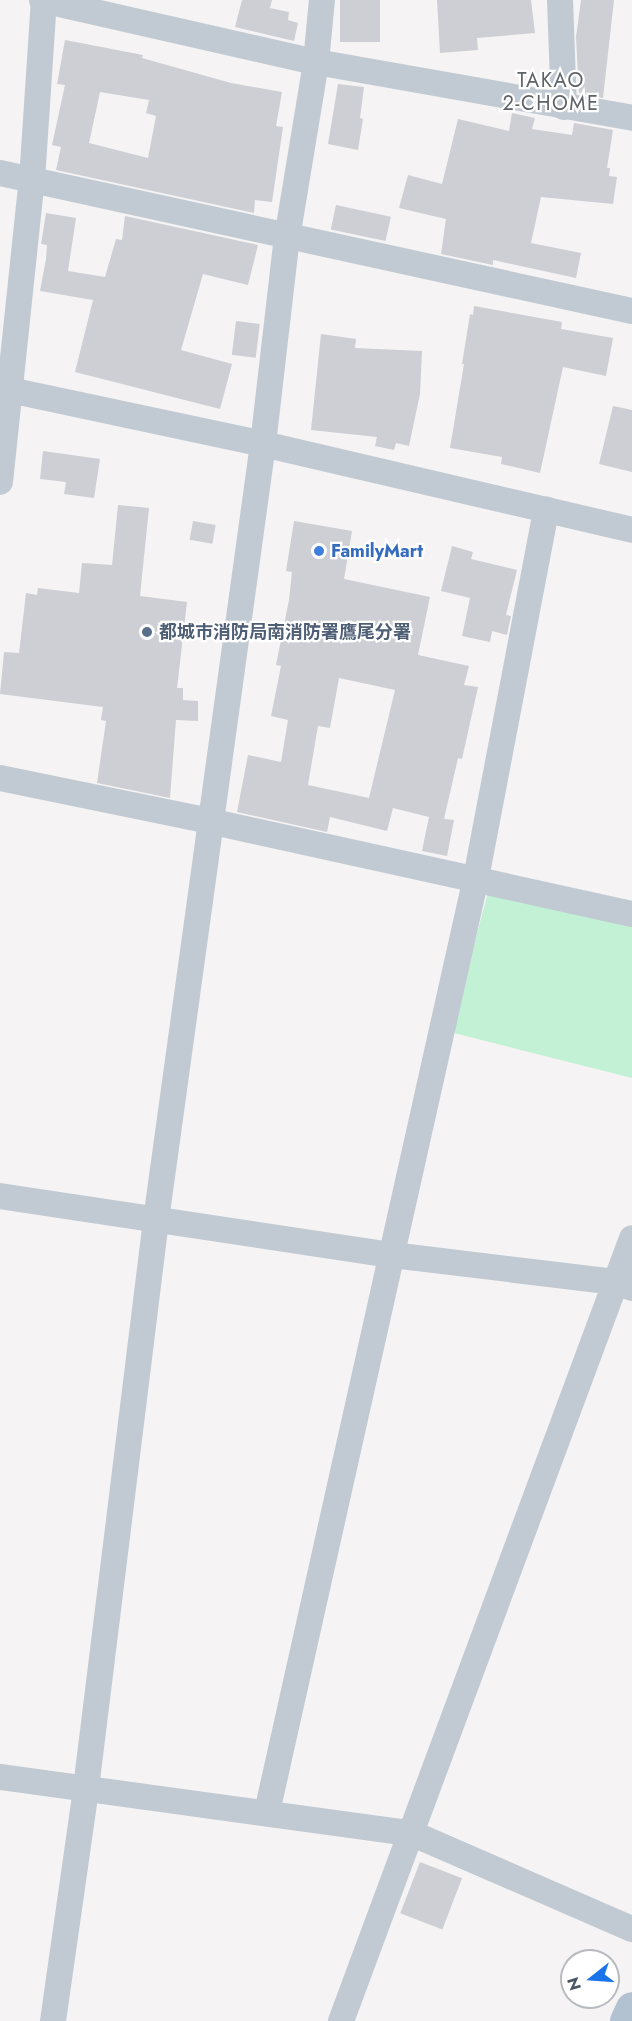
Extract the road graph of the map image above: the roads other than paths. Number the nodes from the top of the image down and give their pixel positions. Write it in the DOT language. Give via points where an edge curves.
graph roads {
  1 [pos="43,0"];
  2 [pos="322,0"];
  3 [pos="560,0"];
  4 [pos="316,62"];
  5 [pos="564,107"];
  6 [pos="632,118"];
  7 [pos="0,173"];
  8 [pos="32,180"];
  9 [pos="287,238"];
  10 [pos="632,311"];
  11 [pos="5,389"];
  12 [pos="263,444"];
  13 [pos="0,482"];
  14 [pos="546,510"];
  15 [pos="632,530"];
  16 [pos="0,778"];
  17 [pos="210,821"];
  18 [pos="476,878"];
  19 [pos="632,914"];
  20 [pos="0,1197"];
  21 [pos="156,1220"];
  22 [pos="632,1238"];
  23 [pos="392,1255"];
  24 [pos="623,1285"];
  25 [pos="0,1778"];
  26 [pos="86,1788"];
  27 [pos="267,1812"];
  28 [pos="411,1833"];
  29 [pos="632,1929"];
  30 [pos="632,2008"];
  31 [pos="52,2021"];
  32 [pos="341,2021"];
  33 [pos="626,2021"];
  1 -- 4 [label="street"];
  1 -- 8 [label="street"];
  2 -- 4 [label="street"];
  3 -- 5 [label="street"];
  4 -- 5 [label="street"];
  4 -- 9 [label="street"];
  5 -- 6 [label="street"];
  7 -- 8 [label="street"];
  8 -- 9 [label="street"];
  8 -- 11 [label="street"];
  9 -- 10 [label="street"];
  9 -- 12 [label="street"];
  11 -- 12 [label="street"];
  11 -- 13 [label="street"];
  12 -- 14 [label="street"];
  12 -- 17 [label="street"];
  14 -- 15 [label="street"];
  14 -- 18 [label="street"];
  16 -- 17 [label="street"];
  17 -- 18 [label="street"];
  17 -- 21 [label="street"];
  18 -- 19 [label="street"];
  18 -- 23 [label="street"];
  20 -- 21 [label="street"];
  21 -- 23 [label="street"];
  21 -- 26 [label="street"];
  22 -- 24 [label="street"];
  23 -- 24 [label="street"];
  23 -- 27 [label="street"];
  24 -- 28 [label="street"];
  25 -- 26 [label="street"];
  26 -- 27 [label="street"];
  26 -- 31 [label="street"];
  27 -- 28 [label="street"];
  28 -- 29 [label="street"];
  28 -- 32 [label="street"];
  30 -- 33 [label="main road"];
}
